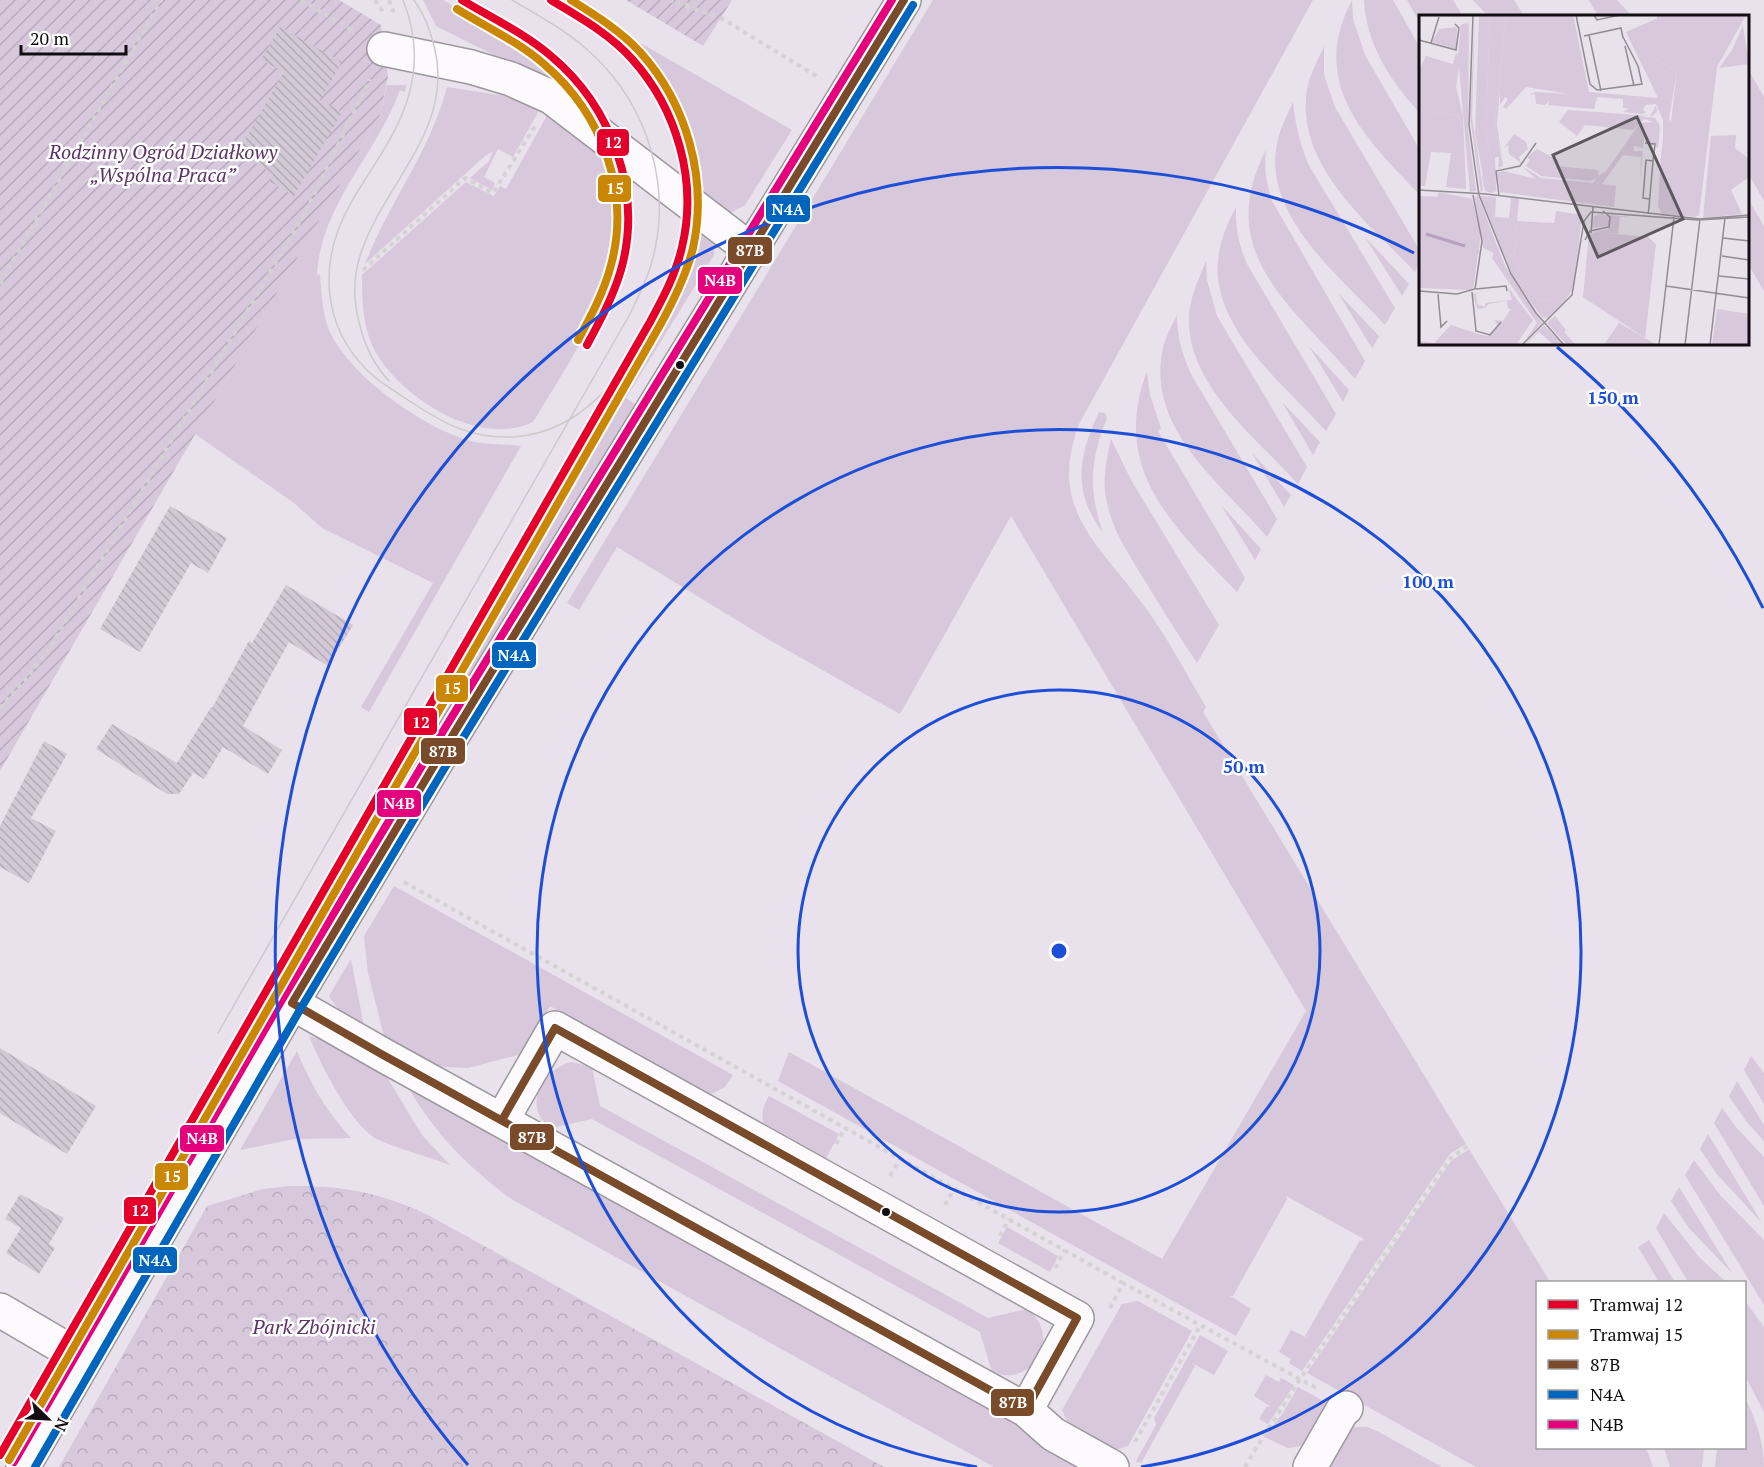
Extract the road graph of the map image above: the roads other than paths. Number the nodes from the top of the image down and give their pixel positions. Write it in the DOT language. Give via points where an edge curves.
graph roads {
  1 [pos="904,0"];
  2 [pos="384,49"];
  3 [pos="751,250"];
  4 [pos="292,1003"];
  5 [pos="502,1120"];
  6 [pos="0,1310"];
  7 [pos="85,1360"];
  8 [pos="1346,1408"];
  9 [pos="1026,1410"];
  10 [pos="1121,1458"];
  11 [pos="23,1467"];
  12 [pos="1310,1467"];
  1 -- 3 [label="street"];
  2 -- 3 [label="street" via="471,67 551,97"];
  3 -- 4 [label="street"];
  4 -- 5 [label="street"];
  4 -- 7 [label="street"];
  5 -- 9 [label="street"];
  5 -- 9 [label="street" via="555,1028 1077,1318"];
  6 -- 7 [label="street"];
  7 -- 11 [label="street"];
  8 -- 12 [label="street"];
  9 -- 10 [label="street" via="1053,1434"];
}
